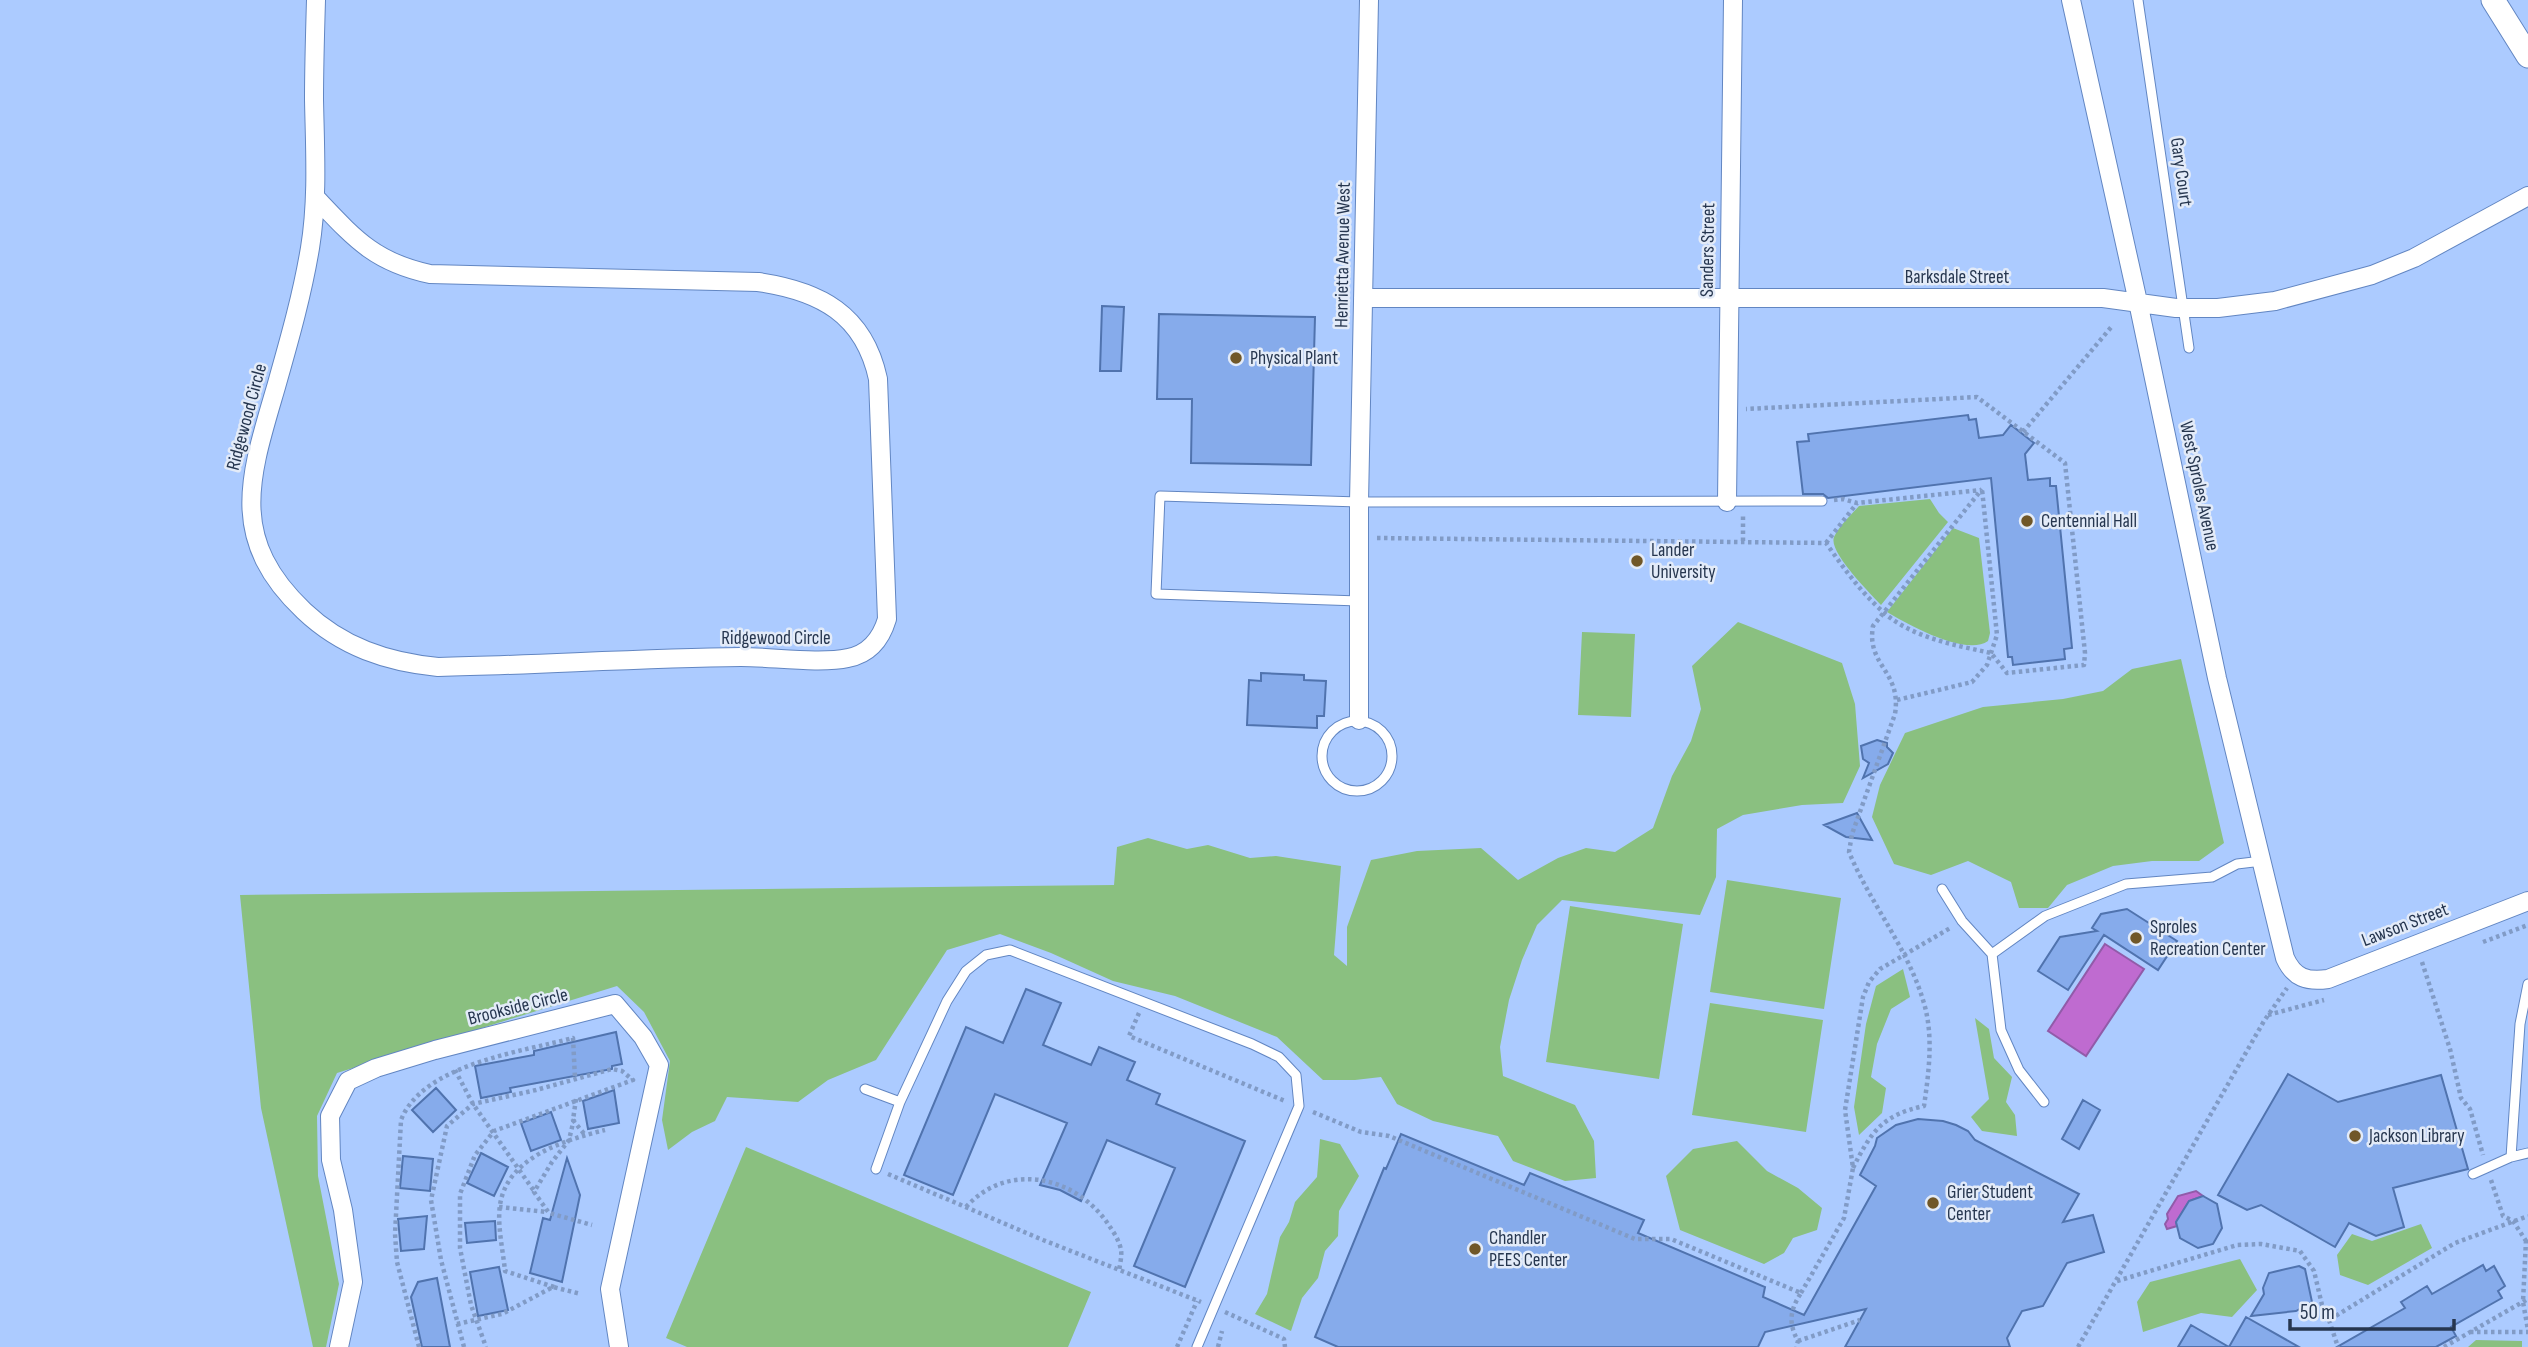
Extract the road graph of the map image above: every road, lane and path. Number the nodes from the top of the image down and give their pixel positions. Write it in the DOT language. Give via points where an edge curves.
graph roads {
  1 [pos="316,0"];
  2 [pos="1369,0"];
  3 [pos="1732,0"];
  4 [pos="2071,0"];
  5 [pos="2138,0"];
  6 [pos="2493,0"];
  7 [pos="2528,56"];
  8 [pos="2528,196"];
  9 [pos="316,198"];
  10 [pos="1363,298"];
  11 [pos="1728,299"];
  12 [pos="2138,302"];
  13 [pos="2113,325"];
  14 [pos="2189,348"];
  15 [pos="1741,409"];
  16 [pos="2023,432"];
  17 [pos="1982,489"];
  18 [pos="1822,501"];
  19 [pos="1359,502"];
  20 [pos="1735,502"];
  21 [pos="1857,503"];
  22 [pos="1359,538"];
  23 [pos="1743,541"];
  24 [pos="1826,542"];
  25 [pos="1359,601"];
  26 [pos="1882,612"];
  27 [pos="1991,653"];
  28 [pos="1897,700"];
  29 [pos="1359,720"];
  30 [pos="2262,861"];
  31 [pos="1942,889"];
  32 [pos="2528,901"];
  33 [pos="1962,921"];
  34 [pos="1992,954"];
  35 [pos="1905,956"];
  36 [pos="2422,962"];
  37 [pos="2295,978"];
  38 [pos="2528,985"];
  39 [pos="1144,1002"];
  40 [pos="442,1048"];
  41 [pos="454,1070"];
  42 [pos="575,1079"];
  43 [pos="865,1089"];
  44 [pos="576,1099"];
  45 [pos="900,1102"];
  46 [pos="2044,1102"];
  47 [pos="473,1104"];
  48 [pos="1299,1106"];
  49 [pos="573,1119"];
  50 [pos="605,1130"];
  51 [pos="494,1131"];
  52 [pos="585,1135"];
  53 [pos="569,1140"];
  54 [pos="2528,1153"];
  55 [pos="2511,1157"];
  56 [pos="2487,1167"];
  57 [pos="520,1168"];
  58 [pos="1853,1168"];
  59 [pos="876,1169"];
  60 [pos="2473,1174"];
  61 [pos="534,1191"];
  62 [pos="499,1207"];
  63 [pos="966,1207"];
  64 [pos="548,1212"];
  65 [pos="2528,1216"];
  66 [pos="2513,1221"];
  67 [pos="592,1225"];
  68 [pos="2527,1241"];
  69 [pos="1119,1271"];
  70 [pos="2117,1281"];
  71 [pos="554,1287"];
  72 [pos="1801,1293"];
  73 [pos="581,1294"];
  74 [pos="2525,1300"];
  75 [pos="1197,1301"];
  76 [pos="1214,1306"];
  77 [pos="1237,1318"];
  78 [pos="477,1320"];
  79 [pos="1860,1320"];
  80 [pos="2329,1320"];
  81 [pos="457,1324"];
  82 [pos="2528,1331"];
  83 [pos="2469,1332"];
  84 [pos="1797,1344"];
  85 [pos="2451,1345"];
  86 [pos="338,1347"];
  87 [pos="419,1347"];
  88 [pos="464,1347"];
  89 [pos="486,1347"];
  90 [pos="619,1347"];
  91 [pos="1177,1347"];
  92 [pos="1198,1347"];
  93 [pos="1285,1347"];
  94 [pos="2078,1347"];
  95 [pos="2338,1347"];
  96 [pos="2444,1347"];
  1 -- 9 [label="street, Ridgewood Circle"];
  2 -- 10 [label="street, Henrietta Avenue West"];
  3 -- 11 [label="street, Sanders Street"];
  4 -- 12 [label="street, West Sproles Avenue"];
  5 -- 14 [label="lane, Gary Court"];
  6 -- 7 [label="street"];
  8 -- 12 [label="street, Barksdale Street" via="2414,258 2372,275 2245,306 2176,307"];
  9 -- 9 [label="street, Ridgewood Circle" via="300,305 254,463 250,498 261,551 277,580 317,623 375,655 438,667 741,657 838,659 859,655 877,641 887,619 878,379 866,341 839,312 810,295 758,282 430,274 405,269 369,250"];
  10 -- 11 [label="street, Barksdale Street"];
  10 -- 19 [label="street, Henrietta Avenue West"];
  11 -- 12 [label="street, Barksdale Street" via="2103,298"];
  11 -- 20 [label="street, Sanders Street"];
  12 -- 30 [label="street, West Sproles Avenue" via="2217,678"];
  13 -- 16 [label="path"];
  15 -- 16 [label="path" via="1978,397"];
  16 -- 27 [label="path" via="2065,463 2084,665 2007,674"];
  17 -- 21 [label="path"];
  17 -- 26 [label="path"];
  17 -- 27 [label="path" via="1997,635"];
  18 -- 20 [label="lane"];
  18 -- 21 [label="path"];
  19 -- 20 [label="lane"];
  19 -- 22 [label="street, Henrietta Avenue West"];
  19 -- 25 [label="lane" via="1160,496 1156,594"];
  20 -- 23 [label="path"];
  21 -- 24 [label="path"];
  22 -- 23 [label="path"];
  22 -- 25 [label="street, Henrietta Avenue West"];
  23 -- 24 [label="path"];
  24 -- 26 [label="path" via="1851,580"];
  25 -- 29 [label="street, Henrietta Avenue West"];
  26 -- 27 [label="path" via="1913,630"];
  26 -- 28 [label="path" via="1873,626 1871,644 1894,685"];
  27 -- 28 [label="path" via="1972,682"];
  28 -- 35 [label="path" via="1849,852"];
  29 -- 29 [label="lane" via="1380,728 1392,747 1390,769 1376,787 1354,793 1334,785 1321,765 1323,743 1337,726"];
  30 -- 34 [label="lane" via="2237,864 2212,877 2126,884 2045,916"];
  30 -- 37 [label="street, West Sproles Avenue"];
  31 -- 33 [label="lane"];
  32 -- 37 [label="street, Lawson Street" via="2328,979"];
  33 -- 34 [label="lane"];
  33 -- 35 [label="path"];
  34 -- 46 [label="lane" via="2001,1030 2019,1070"];
  35 -- 58 [label="path" via="1880,970 1863,997 1845,1110"];
  35 -- 58 [label="path" via="1924,1000 1928,1023 1930,1063 1924,1106 1891,1117 1869,1136"];
  36 -- 56 [label="path" via="2461,1098 2470,1109"];
  37 -- 70 [label="path" via="2267,1015"];
  38 -- 55 [label="lane" via="2520,1024"];
  39 -- 45 [label="lane" via="1010,950 986,955 966,971 947,1001"];
  39 -- 48 [label="lane" via="1279,1057 1296,1075"];
  39 -- 48 [label="path" via="1129,1036"];
  40 -- 41 [label="path"];
  40 -- 86 [label="street, Brookside Circle" via="348,1081 330,1116 331,1160 353,1282"];
  40 -- 90 [label="street, Brookside Circle" via="615,1004 643,1037 659,1065 610,1289"];
  41 -- 42 [label="path" via="573,1038"];
  41 -- 47 [label="path"];
  41 -- 87 [label="path" via="407,1105 401,1119 397,1262"];
  42 -- 44 [label="path" via="612,1069 632,1080"];
  42 -- 47 [label="path"];
  43 -- 45 [label="lane"];
  44 -- 49 [label="path"];
  44 -- 51 [label="path"];
  45 -- 59 [label="lane"];
  47 -- 51 [label="path"];
  47 -- 81 [label="path" via="447,1126 431,1200"];
  48 -- 72 [label="path" via="1362,1132 1389,1136 1635,1239 1671,1239"];
  48 -- 76 [label="lane"];
  49 -- 52 [label="path"];
  49 -- 53 [label="path"];
  50 -- 52 [label="path"];
  51 -- 57 [label="path"];
  51 -- 78 [label="path" via="475,1155 460,1194 460,1248"];
  52 -- 53 [label="path"];
  53 -- 57 [label="path"];
  53 -- 61 [label="path"];
  54 -- 55 [label="lane"];
  55 -- 56 [label="lane"];
  56 -- 60 [label="lane"];
  56 -- 66 [label="path" via="2503,1216"];
  57 -- 61 [label="path"];
  57 -- 62 [label="path" via="505,1186"];
  58 -- 72 [label="path" via="1844,1218"];
  59 -- 63 [label="path"];
  61 -- 64 [label="path"];
  62 -- 64 [label="path"];
  62 -- 71 [label="path" via="505,1271"];
  63 -- 69 [label="path"];
  63 -- 69 [label="path" via="979,1192 1020,1179 1047,1181 1073,1190 1088,1200 1116,1236 1122,1252"];
  64 -- 67 [label="path"];
  65 -- 66 [label="path"];
  66 -- 68 [label="path"];
  66 -- 80 [label="path" via="2455,1243"];
  68 -- 74 [label="path"];
  69 -- 75 [label="path"];
  70 -- 80 [label="path" via="2237,1245 2300,1251 2314,1271"];
  70 -- 94 [label="path"];
  71 -- 73 [label="path"];
  71 -- 78 [label="path" via="502,1314"];
  72 -- 84 [label="path" via="1792,1306 1791,1328"];
  74 -- 82 [label="path"];
  74 -- 83 [label="path"];
  75 -- 76 [label="path"];
  75 -- 91 [label="path"];
  76 -- 92 [label="lane"];
  77 -- 93 [label="path" via="1284,1339"];
  78 -- 81 [label="path"];
  78 -- 89 [label="path"];
  79 -- 84 [label="path"];
  80 -- 95 [label="path"];
  81 -- 88 [label="path"];
  82 -- 83 [label="path"];
  83 -- 85 [label="path"];
  85 -- 96 [label="path"];
}
